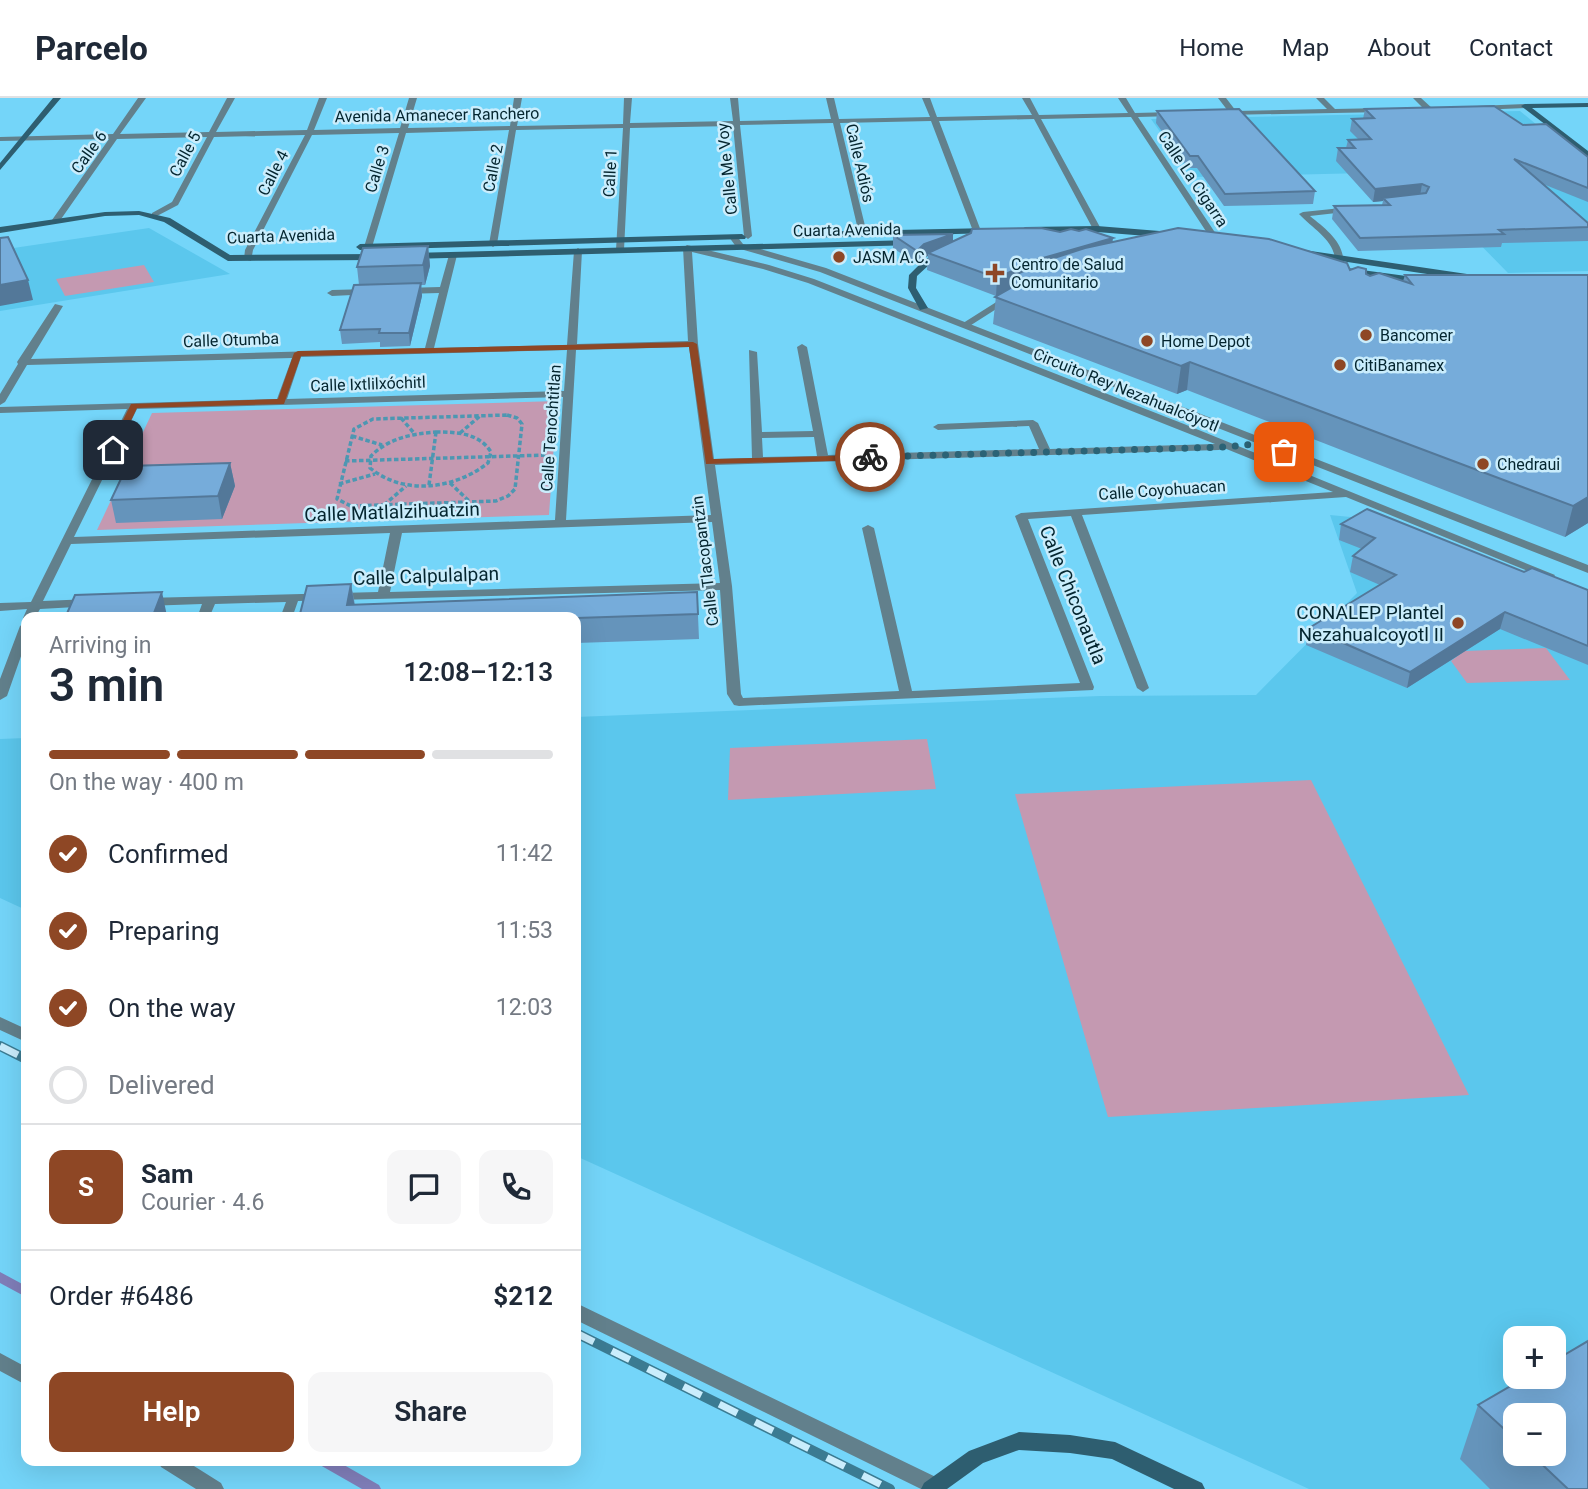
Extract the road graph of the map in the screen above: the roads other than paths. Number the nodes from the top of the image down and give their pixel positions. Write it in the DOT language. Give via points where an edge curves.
graph roads {
  1 [pos="57,98"];
  2 [pos="142,98"];
  3 [pos="231,98"];
  4 [pos="323,98"];
  5 [pos="413,98"];
  6 [pos="518,98"];
  7 [pos="628,98"];
  8 [pos="734,98"];
  9 [pos="830,98"];
  10 [pos="926,98"];
  11 [pos="1026,98"];
  12 [pos="1122,98"];
  13 [pos="1222,98"];
  14 [pos="1320,98"];
  15 [pos="1417,98"];
  16 [pos="1514,98"];
  17 [pos="1588,105"];
  18 [pos="1525,106"];
  19 [pos="1443,108"];
  20 [pos="1470,108"];
  21 [pos="1416,109"];
  22 [pos="1429,109"];
  23 [pos="1388,110"];
  24 [pos="1334,111"];
  25 [pos="1221,113"];
  26 [pos="1234,113"];
  27 [pos="1184,114"];
  28 [pos="1134,115"];
  29 [pos="1036,116"];
  30 [pos="935,119"];
  31 [pos="836,121"];
  32 [pos="737,123"];
  33 [pos="627,125"];
  34 [pos="515,128"];
  35 [pos="404,130"];
  36 [pos="310,132"];
  37 [pos="212,134"];
  38 [pos="117,136"];
  39 [pos="24,138"];
  40 [pos="0,139"];
  41 [pos="1588,155"];
  42 [pos="0,169"];
  43 [pos="1355,208"];
  44 [pos="155,215"];
  45 [pos="56,220"];
  46 [pos="1097,229"];
  47 [pos="0,230"];
  48 [pos="1002,230"];
  49 [pos="1014,230"];
  50 [pos="977,231"];
  51 [pos="863,234"];
  52 [pos="748,236"];
  53 [pos="761,236"];
  54 [pos="786,236"];
  55 [pos="1181,236"];
  56 [pos="733,237"];
  57 [pos="1205,238"];
  58 [pos="620,239"];
  59 [pos="1216,240"];
  60 [pos="995,242"];
  61 [pos="1229,242"];
  62 [pos="493,244"];
  63 [pos="740,246"];
  64 [pos="368,247"];
  65 [pos="687,248"];
  66 [pos="620,250"];
  67 [pos="578,251"];
  68 [pos="953,251"];
  69 [pos="1292,251"];
  70 [pos="248,255"];
  71 [pos="453,255"];
  72 [pos="1342,259"];
  73 [pos="1391,266"];
  74 [pos="1325,268"];
  75 [pos="1339,270"];
  76 [pos="1383,276"];
  77 [pos="1474,278"];
  78 [pos="1437,284"];
  79 [pos="1428,289"];
  80 [pos="445,290"];
  81 [pos="1373,290"];
  82 [pos="1401,290"];
  83 [pos="383,292"];
  84 [pos="395,292"];
  85 [pos="1022,292"];
  86 [pos="332,293"];
  87 [pos="58,306"];
  88 [pos="923,308"];
  89 [pos="965,325"];
  90 [pos="693,344"];
  91 [pos="572,347"];
  92 [pos="802,347"];
  93 [pos="429,350"];
  94 [pos="751,352"];
  95 [pos="298,353"];
  96 [pos="22,362"];
  97 [pos="569,394"];
  98 [pos="0,402"];
  99 [pos="281,402"];
  100 [pos="1164,404"];
  101 [pos="134,405"];
  102 [pos="0,410"];
  103 [pos="1144,414"];
  104 [pos="938,427"];
  105 [pos="818,434"];
  106 [pos="756,435"];
  107 [pos="1262,443"];
  108 [pos="1227,447"];
  109 [pos="1046,452"];
  110 [pos="823,459"];
  111 [pos="758,461"];
  112 [pos="709,462"];
  113 [pos="1346,494"];
  114 [pos="1074,512"];
  115 [pos="1021,516"];
  116 [pos="717,518"];
  117 [pos="560,523"];
  118 [pos="868,528"];
  119 [pos="397,529"];
  120 [pos="69,541"];
  121 [pos="1588,569"];
  122 [pos="1563,580"];
  123 [pos="726,586"];
  124 [pos="383,595"];
  125 [pos="293,598"];
  126 [pos="210,600"];
  127 [pos="129,602"];
  128 [pos="102,603"];
  129 [pos="34,605"];
  130 [pos="0,607"];
  131 [pos="31,612"];
  132 [pos="205,612"];
  133 [pos="288,612"];
  134 [pos="21,639"];
  135 [pos="1143,688"];
  136 [pos="906,695"];
  137 [pos="0,696"];
  138 [pos="0,1023"];
  139 [pos="21,1034"];
  140 [pos="581,1313"];
  141 [pos="0,1361"];
  142 [pos="21,1374"];
  143 [pos="176,1466"];
  144 [pos="933,1488"];
  145 [pos="215,1489"];
  146 [pos="1195,1489"];
  1 -- 39 [label="main road"];
  2 -- 38 [label="street, Calle 6"];
  3 -- 37 [label="street, Calle 5"];
  4 -- 36 [label="street, Calle 4"];
  5 -- 35 [label="street, Calle 3"];
  6 -- 34 [label="street, Calle 2"];
  7 -- 33 [label="street, Calle 1"];
  8 -- 32 [label="street, Calle Me Voy"];
  9 -- 31 [label="street, Calle Adiós"];
  10 -- 30 [label="street"];
  11 -- 29 [label="street"];
  12 -- 28 [label="street, Calle La Cigarra"];
  13 -- 26 [label="street"];
  14 -- 24 [label="street"];
  15 -- 22 [label="street"];
  16 -- 18 [label="street"];
  17 -- 18 [label="main road"];
  18 -- 20 [label="street"];
  18 -- 41 [label="main road"];
  19 -- 22 [label="street"];
  21 -- 22 [label="street"];
  23 -- 24 [label="street"];
  24 -- 26 [label="street"];
  25 -- 26 [label="street"];
  27 -- 28 [label="street, Avenida Amanecer Ranchero"];
  28 -- 29 [label="street, Avenida Amanecer Ranchero"];
  28 -- 59 [label="street, Calle La Cigarra"];
  29 -- 30 [label="street, Avenida Amanecer Ranchero"];
  29 -- 46 [label="street"];
  30 -- 31 [label="street, Avenida Amanecer Ranchero"];
  30 -- 50 [label="street"];
  31 -- 32 [label="street, Avenida Amanecer Ranchero"];
  31 -- 51 [label="street, Calle Adiós"];
  32 -- 33 [label="street, Avenida Amanecer Ranchero"];
  32 -- 52 [label="street, Calle Me Voy"];
  33 -- 34 [label="street, Avenida Amanecer Ranchero"];
  33 -- 58 [label="street, Calle 1"];
  34 -- 35 [label="street, Avenida Amanecer Ranchero"];
  34 -- 62 [label="street, Calle 2"];
  35 -- 36 [label="street, Avenida Amanecer Ranchero"];
  35 -- 64 [label="street, Calle 3"];
  36 -- 37 [label="street, Avenida Amanecer Ranchero"];
  36 -- 70 [label="street, Calle 4"];
  37 -- 38 [label="street, Avenida Amanecer Ranchero"];
  37 -- 44 [label="street, Calle 5" via="175,203"];
  38 -- 39 [label="street, Avenida Amanecer Ranchero"];
  38 -- 45 [label="street, Calle 6"];
  39 -- 40 [label="street, Avenida Amanecer Ranchero"];
  39 -- 42 [label="main road"];
  43 -- 72 [label="street" via="1303,214 1338,247"];
  44 -- 45 [label="main road" via="124,213"];
  44 -- 70 [label="main road, Cuarta Avenida" via="228,258"];
  45 -- 47 [label="main road"];
  46 -- 49 [label="main road"];
  46 -- 55 [label="main road"];
  48 -- 50 [label="main road, Cuarta Avenida"];
  50 -- 51 [label="main road, Cuarta Avenida"];
  51 -- 54 [label="main road, Cuarta Avenida"];
  52 -- 53 [label="main road, Cuarta Avenida"];
  52 -- 56 [label="main road, Cuarta Avenida"];
  56 -- 58 [label="main road, Cuarta Avenida"];
  56 -- 63 [label="street"];
  57 -- 59 [label="main road"];
  58 -- 62 [label="main road, Cuarta Avenida"];
  58 -- 66 [label="street, Calle 1"];
  59 -- 61 [label="main road"];
  60 -- 63 [label="main road, Cuarta Avenida"];
  62 -- 64 [label="main road, Cuarta Avenida"];
  63 -- 65 [label="main road, Cuarta Avenida"];
  63 -- 88 [label="street, Circuito Rey Nezahualcóyotl" via="823,270"];
  64 -- 70 [label="main road, Cuarta Avenida"];
  65 -- 66 [label="main road, Cuarta Avenida"];
  65 -- 90 [label="street, Calle Tlacopantzin"];
  65 -- 103 [label="street, Circuito Rey Nezahualcóyotl" via="811,281"];
  66 -- 67 [label="main road, Cuarta Avenida"];
  67 -- 71 [label="main road, Cuarta Avenida"];
  67 -- 91 [label="street, Calle Tenochtitlan"];
  68 -- 88 [label="main road" via="927,262 913,275 912,288"];
  69 -- 72 [label="main road"];
  70 -- 71 [label="main road, Cuarta Avenida"];
  71 -- 80 [label="street"];
  72 -- 73 [label="main road"];
  72 -- 75 [label="street"];
  73 -- 76 [label="main road"];
  73 -- 77 [label="main road"];
  74 -- 75 [label="main road"];
  75 -- 76 [label="main road"];
  76 -- 78 [label="main road"];
  76 -- 81 [label="street"];
  79 -- 82 [label="street"];
  80 -- 84 [label="street"];
  80 -- 93 [label="street"];
  83 -- 86 [label="street"];
  85 -- 89 [label="street"];
  87 -- 96 [label="street"];
  88 -- 89 [label="street, Circuito Rey Nezahualcóyotl"];
  89 -- 100 [label="street, Circuito Rey Nezahualcóyotl"];
  90 -- 91 [label="street, Calle Otumba"];
  90 -- 112 [label="street, Calle Tlacopantzin"];
  91 -- 93 [label="street, Calle Otumba"];
  91 -- 97 [label="street, Calle Tenochtitlan"];
  92 -- 105 [label="street"];
  93 -- 95 [label="street, Calle Otumba"];
  94 -- 106 [label="street"];
  95 -- 96 [label="street, Calle Otumba"];
  95 -- 99 [label="street"];
  96 -- 98 [label="street"];
  97 -- 99 [label="street, Calle Ixtlilxóchitl"];
  97 -- 117 [label="street, Calle Tenochtitlan"];
  99 -- 101 [label="street, Calle Ixtlilxóchitl"];
  100 -- 103 [label="street"];
  100 -- 107 [label="street, Circuito Rey Nezahualcóyotl"];
  101 -- 102 [label="street, Calle Ixtlilxóchitl"];
  101 -- 120 [label="street"];
  103 -- 108 [label="street, Circuito Rey Nezahualcóyotl"];
  104 -- 109 [label="street" via="1033,424"];
  105 -- 106 [label="street"];
  105 -- 110 [label="street"];
  106 -- 111 [label="street"];
  107 -- 108 [label="street"];
  107 -- 121 [label="street, Circuito Rey Nezahualcóyotl"];
  108 -- 109 [label="street"];
  108 -- 113 [label="street, Circuito Rey Nezahualcóyotl"];
  109 -- 110 [label="street"];
  110 -- 111 [label="street"];
  111 -- 112 [label="street"];
  112 -- 116 [label="street, Calle Tlacopantzin"];
  113 -- 114 [label="street, Calle Coyohuacan"];
  113 -- 122 [label="street, Circuito Rey Nezahualcóyotl"];
  114 -- 115 [label="street, Calle Coyohuacan"];
  114 -- 135 [label="street"];
  115 -- 136 [label="street, Calle Chiconautla" via="1088,687"];
  116 -- 117 [label="street, Calle Matlalzihuatzin"];
  116 -- 123 [label="street, Calle Tlacopantzin"];
  117 -- 119 [label="street, Calle Matlalzihuatzin"];
  118 -- 136 [label="street"];
  119 -- 120 [label="street, Calle Matlalzihuatzin"];
  119 -- 124 [label="street"];
  120 -- 129 [label="street"];
  123 -- 124 [label="street, Calle Calpulalpan"];
  123 -- 136 [label="street, Calle Tlacopantzin" via="734,694 739,702"];
  124 -- 125 [label="street, Calle Calpulalpan"];
  125 -- 126 [label="street, Calle Calpulalpan"];
  125 -- 133 [label="street"];
  126 -- 127 [label="street, Calle Calpulalpan"];
  126 -- 132 [label="street"];
  128 -- 129 [label="street"];
  129 -- 130 [label="street"];
  129 -- 131 [label="street"];
  134 -- 137 [label="street"];
  138 -- 139 [label="street"];
  140 -- 144 [label="street"];
  141 -- 142 [label="street"];
  143 -- 145 [label="street"];
  144 -- 146 [label="main road" via="976,1457 1019,1441 1115,1451"];
}
